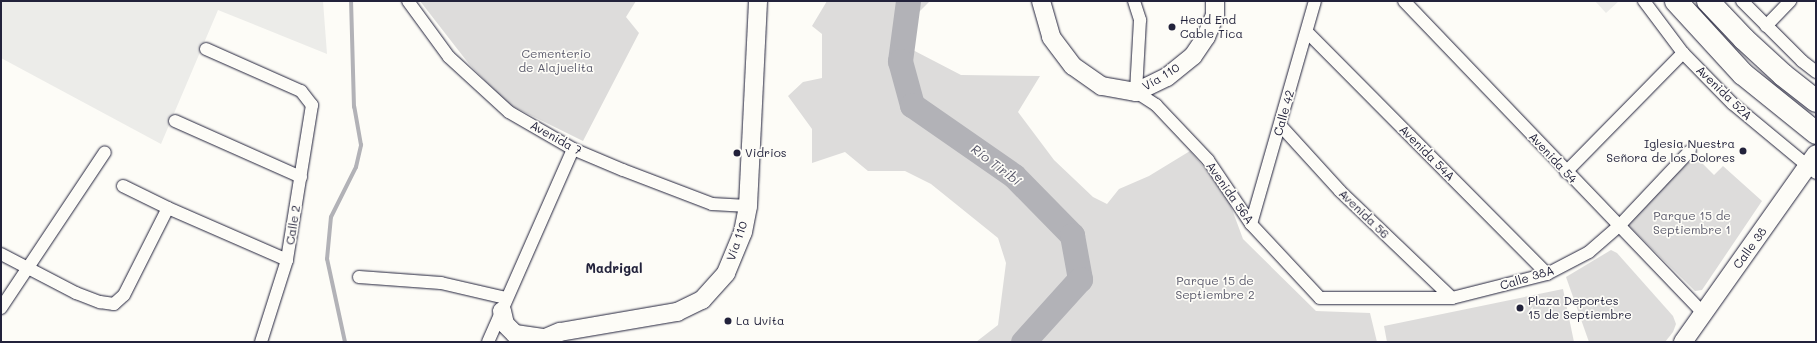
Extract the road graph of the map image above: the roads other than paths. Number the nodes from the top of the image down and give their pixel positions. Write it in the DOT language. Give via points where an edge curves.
graph roads {
  1 [pos="408,1"];
  2 [pos="758,1"];
  3 [pos="1041,1"];
  4 [pos="1134,1"];
  5 [pos="1216,1"];
  6 [pos="1315,1"];
  7 [pos="1404,1"];
  8 [pos="1644,1"];
  9 [pos="1742,1"];
  10 [pos="1790,1"];
  11 [pos="1676,2"];
  12 [pos="1712,5"];
  13 [pos="1766,26"];
  14 [pos="1307,32"];
  15 [pos="206,49"];
  16 [pos="1683,53"];
  17 [pos="1816,72"];
  18 [pos="1136,92"];
  19 [pos="1816,100"];
  20 [pos="175,120"];
  21 [pos="1280,125"];
  22 [pos="1816,134"];
  23 [pos="573,149"];
  24 [pos="1690,151"];
  25 [pos="106,152"];
  26 [pos="1813,165"];
  27 [pos="1566,172"];
  28 [pos="300,177"];
  29 [pos="123,186"];
  30 [pos="748,206"];
  31 [pos="168,208"];
  32 [pos="1251,224"];
  33 [pos="1619,226"];
  34 [pos="1,254"];
  35 [pos="287,260"];
  36 [pos="27,268"];
  37 [pos="1547,274"];
  38 [pos="359,277"];
  39 [pos="1320,298"];
  40 [pos="1452,298"];
  41 [pos="504,304"];
  42 [pos="1,308"];
  43 [pos="1703,313"];
  44 [pos="540,340"];
  45 [pos="261,342"];
  46 [pos="488,342"];
  47 [pos="1683,342"];
  1 -- 23 [label="street, Avenida 7" via="449,57 485,92 509,112"];
  2 -- 30 [label="main road, Vía 110"];
  3 -- 18 [label="main road, Vía 110" via="1051,37 1073,66 1102,86"];
  4 -- 18 [label="street" via="1140,20"];
  5 -- 18 [label="main road, Vía 110" via="1215,15 1206,37 1193,56 1167,77"];
  6 -- 14 [label="street, Calle 42"];
  7 -- 27 [label="street, Avenida 54"];
  8 -- 16 [label="street, Avenida 52A"];
  9 -- 13 [label="street"];
  10 -- 13 [label="street"];
  11 -- 22 [label="highway" via="1743,74"];
  12 -- 19 [label="highway" via="1783,75"];
  13 -- 17 [label="street"];
  14 -- 21 [label="street, Calle 42"];
  14 -- 37 [label="street, Avenida 54A"];
  15 -- 28 [label="street, Calle 2" via="301,91 312,105"];
  16 -- 26 [label="street, Avenida 52A" via="1733,104"];
  16 -- 27 [label="street"];
  18 -- 32 [label="street, Avenida 56A" via="1156,105 1208,160"];
  20 -- 28 [label="street"];
  21 -- 32 [label="street, Calle 42"];
  21 -- 40 [label="street, Avenida 56" via="1340,191"];
  23 -- 30 [label="street, Avenida 7" via="712,204"];
  23 -- 41 [label="street"];
  24 -- 33 [label="street, Calle 38A"];
  25 -- 36 [label="street"];
  26 -- 43 [label="main road, Calle 38"];
  27 -- 33 [label="street, Avenida 54"];
  28 -- 35 [label="street, Calle 2"];
  29 -- 31 [label="street"];
  30 -- 44 [label="main road, Vía 110" via="743,232 731,262 719,283 702,300 664,316 560,332"];
  31 -- 35 [label="street"];
  31 -- 36 [label="street" via="120,301 110,305 100,302"];
  32 -- 39 [label="street, Avenida 56A"];
  33 -- 37 [label="street, Calle 38A" via="1589,252"];
  33 -- 43 [label="street, Avenida 54"];
  34 -- 36 [label="street"];
  35 -- 45 [label="street, Calle 2"];
  36 -- 42 [label="street"];
  37 -- 40 [label="street, Calle 38A"];
  38 -- 41 [label="street" via="441,283"];
  39 -- 40 [label="street, Calle 38A"];
  41 -- 44 [label="main road" via="505,324 515,334"];
  41 -- 46 [label="street"];
  43 -- 47 [label="main road, Calle 38"];
}
